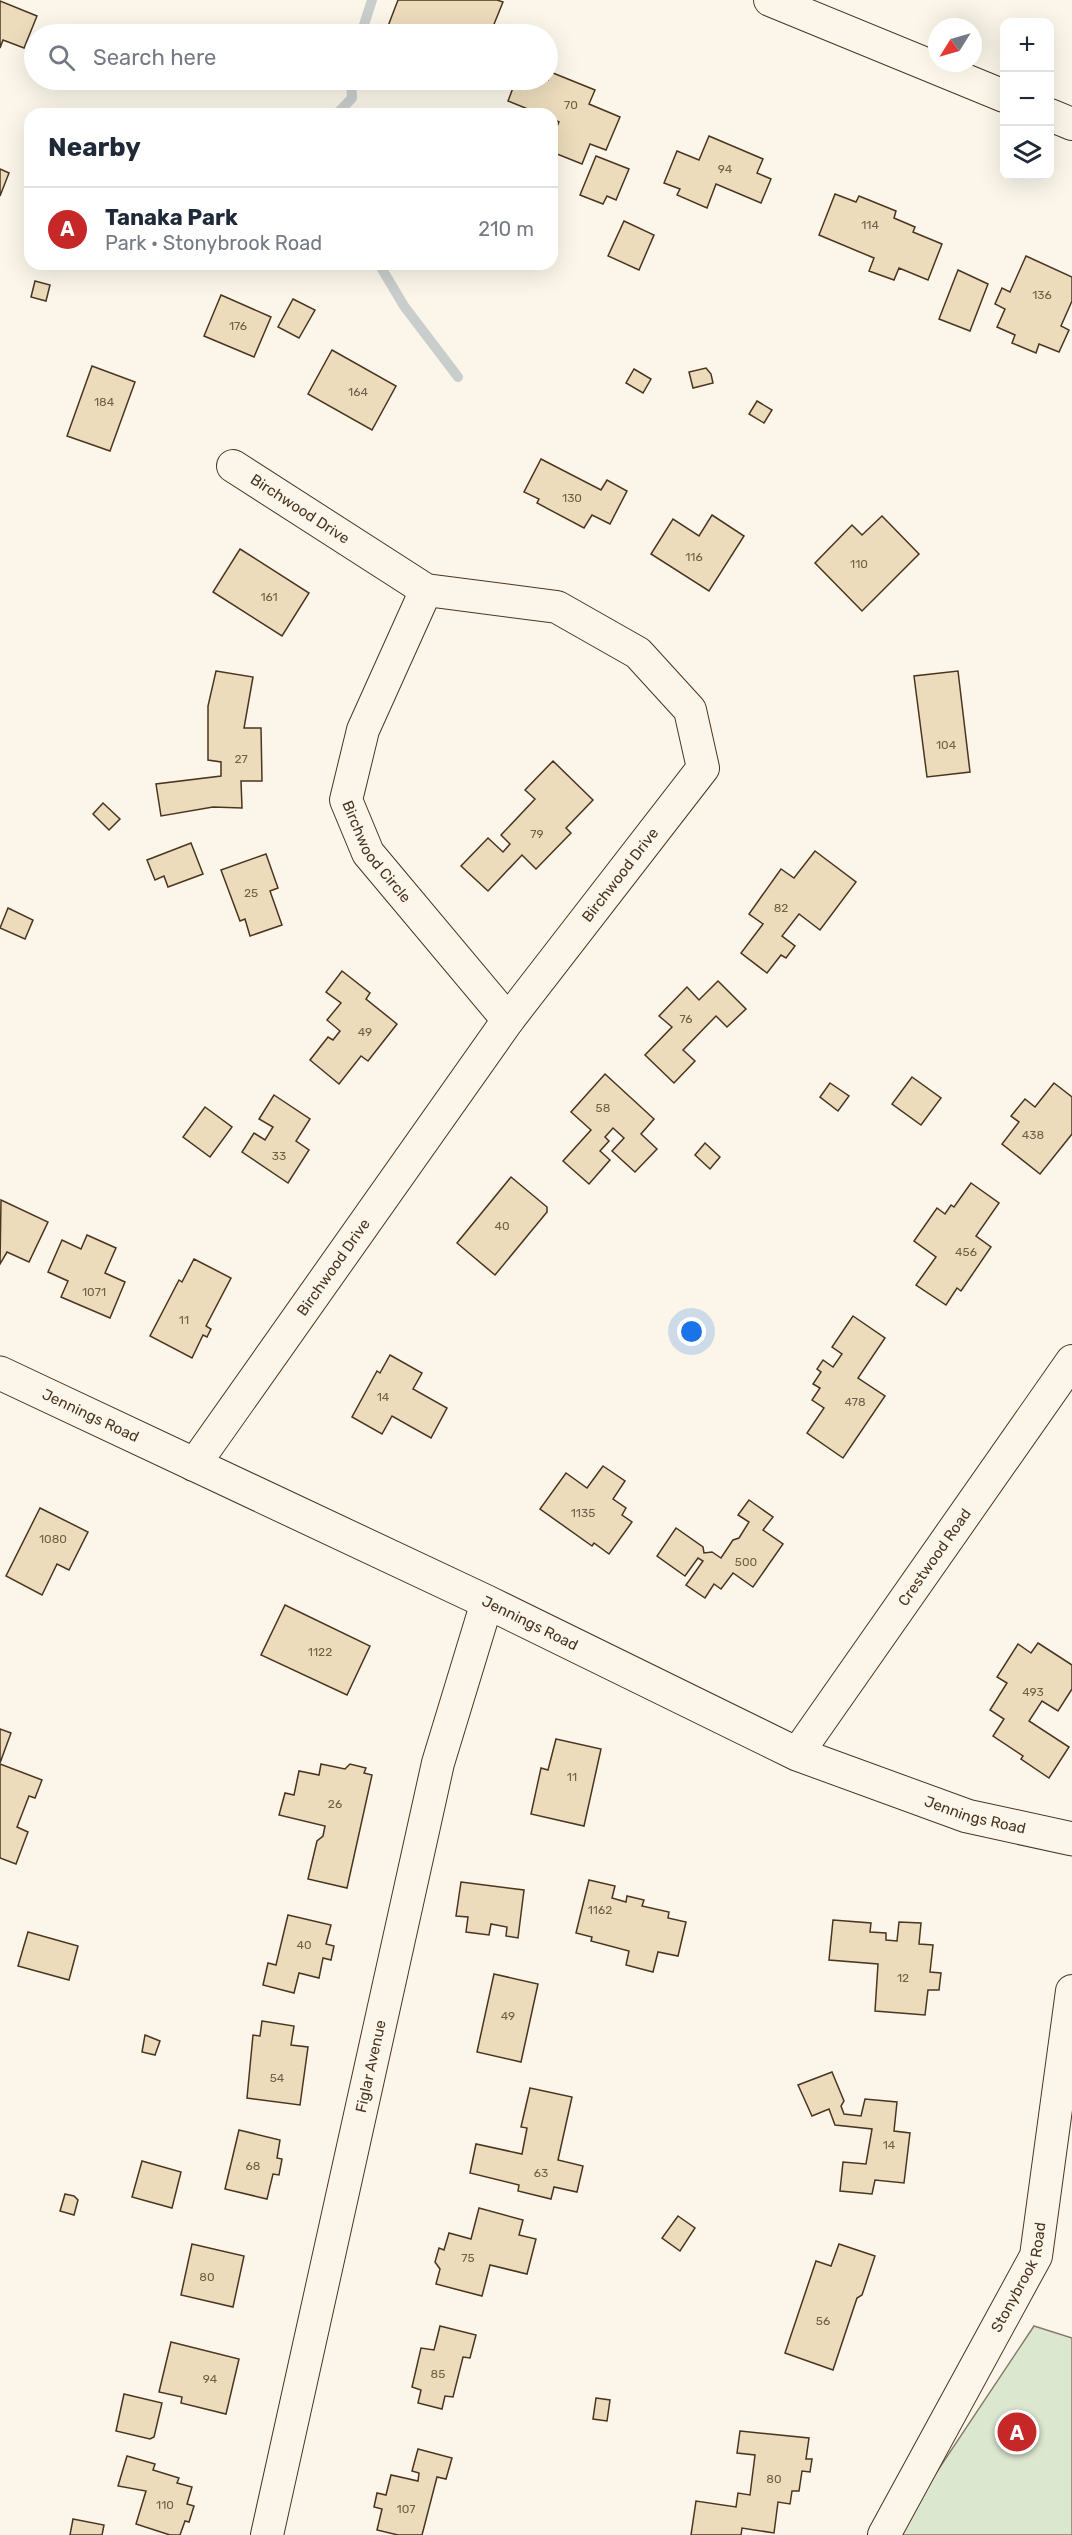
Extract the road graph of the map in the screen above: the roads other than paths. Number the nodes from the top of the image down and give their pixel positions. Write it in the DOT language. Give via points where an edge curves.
graph roads {
  1 [pos="770,0"];
  2 [pos="1000,94"];
  3 [pos="1054,117"];
  4 [pos="1072,124"];
  5 [pos="233,466"];
  6 [pos="426,590"];
  7 [pos="508,1020"];
  8 [pos="1072,1361"];
  9 [pos="0,1373"];
  10 [pos="194,1465"];
  11 [pos="487,1602"];
  12 [pos="797,1754"];
  13 [pos="1072,1839"];
  14 [pos="1072,1991"];
  15 [pos="267,2535"];
  16 [pos="884,2535"];
  1 -- 2 [label="street"];
  3 -- 4 [label="street"];
  5 -- 6 [label="street, Birchwood Drive"];
  6 -- 7 [label="street, Birchwood Circle" via="363,730 346,800 368,853"];
  6 -- 7 [label="street, Birchwood Drive" via="557,607 638,653 690,710 703,768"];
  7 -- 10 [label="street, Birchwood Drive"];
  8 -- 12 [label="street, Crestwood Road"];
  9 -- 10 [label="street, Jennings Road"];
  10 -- 11 [label="street, Jennings Road"];
  11 -- 12 [label="street, Jennings Road"];
  11 -- 15 [label="street, Figlar Avenue" via="438,1763"];
  12 -- 13 [label="street, Jennings Road" via="967,1816"];
  14 -- 16 [label="street, Stonybrook Road" via="1036,2256"];
}
